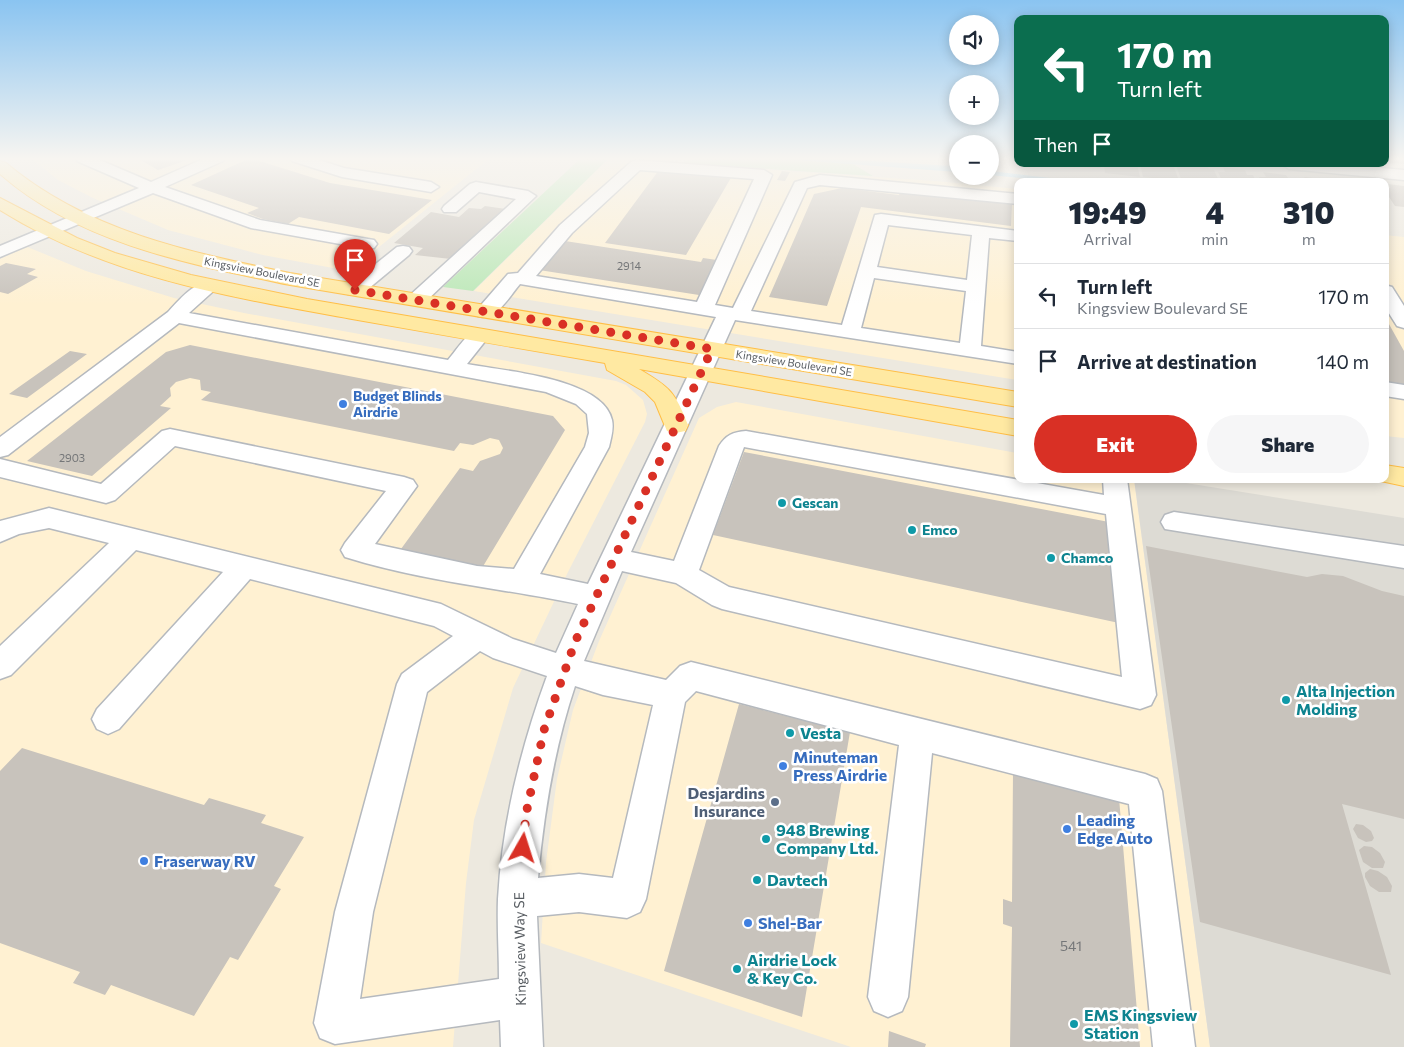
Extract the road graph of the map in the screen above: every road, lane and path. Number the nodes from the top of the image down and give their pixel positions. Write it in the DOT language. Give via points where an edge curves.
graph roads {
  1 [pos="8,207"];
  2 [pos="60,207"];
  3 [pos="106,207"];
  4 [pos="207,207"];
  5 [pos="516,207"];
  6 [pos="590,207"];
  7 [pos="749,207"];
  8 [pos="790,207"];
  9 [pos="79,218"];
  10 [pos="47,231"];
  11 [pos="981,232"];
  12 [pos="1014,236"];
  13 [pos="368,244"];
  14 [pos="403,251"];
  15 [pos="0,252"];
  16 [pos="867,272"];
  17 [pos="523,280"];
  18 [pos="210,286"];
  19 [pos="976,287"];
  20 [pos="355,290"];
  21 [pos="1389,298"];
  22 [pos="416,300"];
  23 [pos="703,309"];
  24 [pos="485,312"];
  25 [pos="734,314"];
  26 [pos="175,316"];
  27 [pos="1404,322"];
  28 [pos="850,332"];
  29 [pos="480,335"];
  30 [pos="712,349"];
  31 [pos="970,351"];
  32 [pos="596,356"];
  33 [pos="1014,357"];
  34 [pos="453,368"];
  35 [pos="701,373"];
  36 [pos="1389,390"];
  37 [pos="1404,392"];
  38 [pos="1014,399"];
  39 [pos="676,425"];
  40 [pos="1014,427"];
  41 [pos="0,450"];
  42 [pos="0,468"];
  43 [pos="1389,475"];
  44 [pos="1404,477"];
  45 [pos="1014,478"];
  46 [pos="1047,483"];
  47 [pos="1116,493"];
  48 [pos="1174,522"];
  49 [pos="0,532"];
  50 [pos="131,538"];
  51 [pos="1404,557"];
  52 [pos="615,559"];
  53 [pos="245,566"];
  54 [pos="683,574"];
  55 [pos="522,581"];
  56 [pos="597,596"];
  57 [pos="478,635"];
  58 [pos="0,666"];
  59 [pos="566,668"];
  60 [pos="671,694"];
  61 [pos="108,719"];
  62 [pos="916,734"];
  63 [pos="517,899"];
  64 [pos="519,997"];
  65 [pos="888,997"];
  66 [pos="522,1047"];
  67 [pos="1174,1047"];
  1 -- 10 [label="main road, Kingsview Boulevard SE"];
  2 -- 9 [label="main road, Kingsview Boulevard SE"];
  3 -- 9 [label="street"];
  4 -- 13 [label="street" via="257,224"];
  5 -- 22 [label="street"];
  6 -- 17 [label="street" via="566,229"];
  7 -- 23 [label="street"];
  8 -- 25 [label="street, Kingsview Way SE"];
  9 -- 10 [label="street"];
  9 -- 20 [label="main road, Kingsview Boulevard SE" via="190,257"];
  10 -- 15 [label="street"];
  10 -- 18 [label="main road, Kingsview Boulevard SE" via="116,259"];
  11 -- 12 [label="street"];
  11 -- 16 [label="street" via="881,219"];
  11 -- 19 [label="street"];
  14 -- 20 [label="street"];
  16 -- 19 [label="street"];
  16 -- 28 [label="street"];
  17 -- 23 [label="street"];
  17 -- 24 [label="street" via="515,278"];
  18 -- 26 [label="street"];
  18 -- 29 [label="main road, Kingsview Boulevard SE"];
  19 -- 31 [label="street"];
  20 -- 22 [label="main road, Kingsview Boulevard SE"];
  21 -- 27 [label="street"];
  22 -- 24 [label="main road, Kingsview Boulevard SE"];
  23 -- 25 [label="street"];
  24 -- 30 [label="main road, Kingsview Boulevard SE"];
  25 -- 28 [label="street"];
  25 -- 30 [label="street, Kingsview Way SE"];
  26 -- 34 [label="street"];
  26 -- 41 [label="street"];
  28 -- 31 [label="street"];
  29 -- 32 [label="main road, Kingsview Boulevard SE"];
  29 -- 34 [label="street"];
  30 -- 35 [label="street, Kingsview Way SE"];
  30 -- 38 [label="main road, Kingsview Boulevard SE"];
  31 -- 33 [label="street"];
  32 -- 35 [label="main road, Kingsview Boulevard SE"];
  32 -- 39 [label="main road" via="653,387 666,399"];
  34 -- 55 [label="street" via="569,392 586,399 602,418 603,430 597,447"];
  35 -- 39 [label="street, Kingsview Way SE"];
  35 -- 40 [label="main road, Kingsview Boulevard SE"];
  36 -- 37 [label="lane"];
  39 -- 52 [label="street, Kingsview Way SE"];
  42 -- 55 [label="street" via="106,494 170,437 404,486 355,550 477,577"];
  43 -- 44 [label="main road"];
  45 -- 54 [label="street" via="737,440 731,446"];
  46 -- 47 [label="street"];
  47 -- 54 [label="street" via="1140,695 722,597"];
  48 -- 51 [label="street"];
  49 -- 50 [label="street" via="49,518"];
  50 -- 53 [label="street"];
  50 -- 58 [label="street"];
  52 -- 54 [label="street"];
  52 -- 56 [label="street, Kingsview Way SE"];
  53 -- 57 [label="street" via="441,616"];
  53 -- 61 [label="street"];
  55 -- 56 [label="street"];
  56 -- 59 [label="street, Kingsview Way SE"];
  57 -- 59 [label="street" via="504,649"];
  57 -- 64 [label="street" via="413,684 354,912 335,1023"];
  59 -- 60 [label="street" via="603,681"];
  59 -- 63 [label="street, Kingsview Way SE" via="544,730 526,814"];
  60 -- 62 [label="street" via="691,676"];
  60 -- 63 [label="street" via="627,899 579,893"];
  62 -- 65 [label="street"];
  62 -- 67 [label="street" via="1145,791"];
  63 -- 64 [label="street, Kingsview Way SE"];
  64 -- 66 [label="street, Kingsview Way SE"];
}
